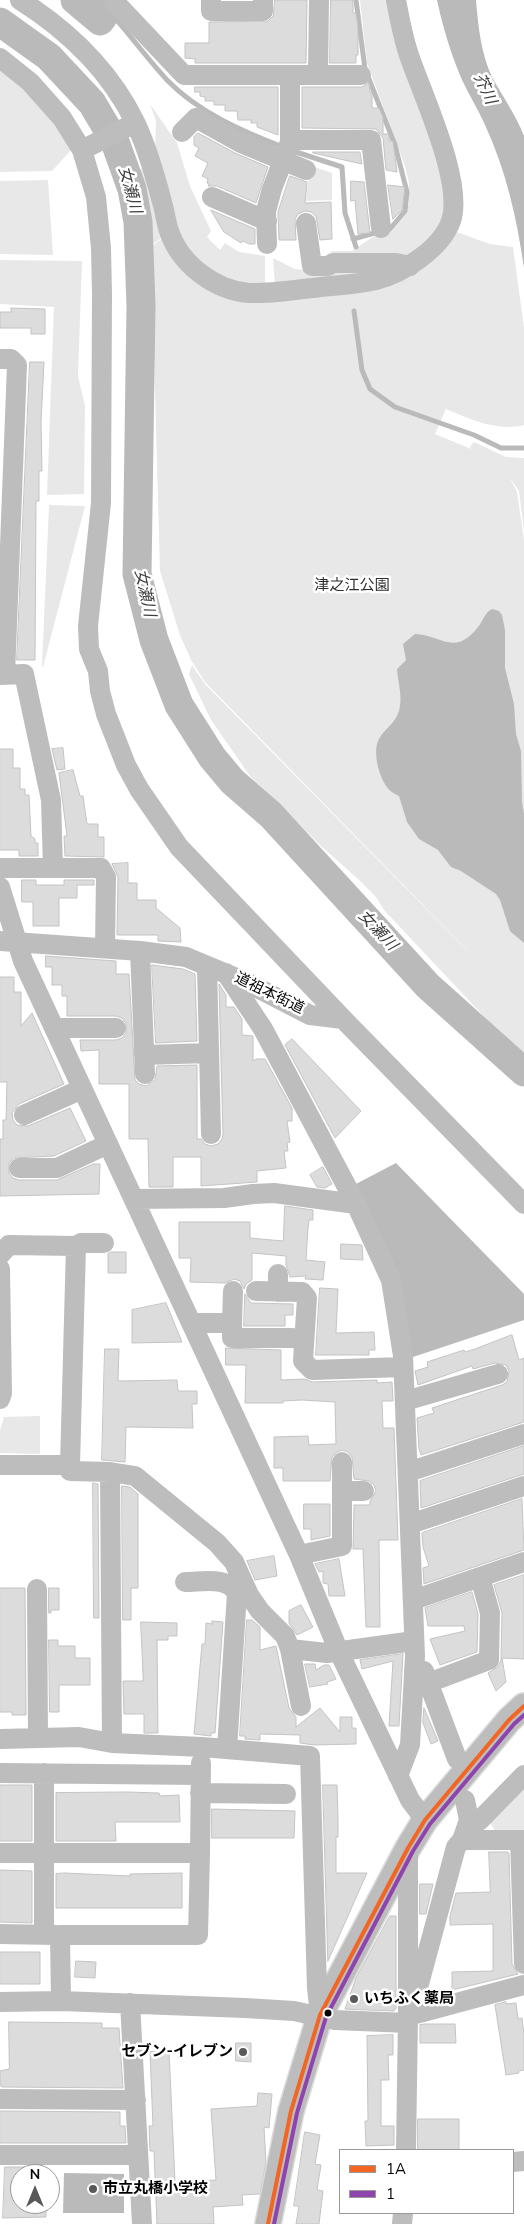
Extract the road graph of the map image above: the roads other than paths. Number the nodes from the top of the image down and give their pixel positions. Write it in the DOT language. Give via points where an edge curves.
graph roads {
  1 [pos="20,0"];
  2 [pos="113,0"];
  3 [pos="211,0"];
  4 [pos="263,0"];
  5 [pos="319,0"];
  6 [pos="396,0"];
  7 [pos="0,58"];
  8 [pos="290,75"];
  9 [pos="318,75"];
  10 [pos="361,75"];
  11 [pos="134,124"];
  12 [pos="182,132"];
  13 [pos="86,148"];
  14 [pos="287,150"];
  15 [pos="306,170"];
  16 [pos="212,197"];
  17 [pos="267,221"];
  18 [pos="306,223"];
  19 [pos="381,228"];
  20 [pos="267,244"];
  21 [pos="410,266"];
  22 [pos="0,359"];
  23 [pos="6,460"];
  24 [pos="5,570"];
  25 [pos="3,675"];
  26 [pos="0,868"];
  27 [pos="53,868"];
  28 [pos="0,887"];
  29 [pos="9,941"];
  30 [pos="106,948"];
  31 [pos="140,950"];
  32 [pos="207,966"];
  33 [pos="226,974"];
  34 [pos="343,1020"];
  35 [pos="54,1028"];
  36 [pos="116,1028"];
  37 [pos="209,1053"];
  38 [pos="82,1089"];
  39 [pos="24,1115"];
  40 [pos="211,1134"];
  41 [pos="108,1144"];
  42 [pos="19,1168"];
  43 [pos="134,1199"];
  44 [pos="356,1204"];
  45 [pos="524,1204"];
  46 [pos="104,1243"];
  47 [pos="76,1246"];
  48 [pos="0,1255"];
  49 [pos="0,1269"];
  50 [pos="232,1292"];
  51 [pos="256,1292"];
  52 [pos="191,1323"];
  53 [pos="232,1323"];
  54 [pos="293,1338"];
  55 [pos="403,1367"];
  56 [pos="498,1374"];
  57 [pos="0,1399"];
  58 [pos="405,1401"];
  59 [pos="524,1434"];
  60 [pos="342,1462"];
  61 [pos="0,1465"];
  62 [pos="70,1465"];
  63 [pos="110,1472"];
  64 [pos="408,1472"];
  65 [pos="524,1486"];
  66 [pos="342,1491"];
  67 [pos="364,1491"];
  68 [pos="410,1524"];
  69 [pos="299,1555"];
  70 [pos="524,1562"];
  71 [pos="480,1577"];
  72 [pos="185,1582"];
  73 [pos="37,1589"];
  74 [pos="413,1600"];
  75 [pos="415,1648"];
  76 [pos="290,1649"];
  77 [pos="339,1652"];
  78 [pos="428,1683"];
  79 [pos="301,1706"];
  80 [pos="524,1706"];
  81 [pos="38,1737"];
  82 [pos="0,1739"];
  83 [pos="112,1744"];
  84 [pos="202,1747"];
  85 [pos="227,1749"];
  86 [pos="457,1759"];
  87 [pos="0,1773"];
  88 [pos="44,1773"];
  89 [pos="524,1775"];
  90 [pos="398,1776"];
  91 [pos="200,1784"];
  92 [pos="286,1794"];
  93 [pos="465,1800"];
  94 [pos="425,1820"];
  95 [pos="469,1820"];
  96 [pos="462,1840"];
  97 [pos="522,1840"];
  98 [pos="408,1848"];
  99 [pos="0,1853"];
  100 [pos="44,1853"];
  101 [pos="200,1853"];
  102 [pos="0,1934"];
  103 [pos="52,1935"];
  104 [pos="524,1964"];
  105 [pos="524,1985"];
  106 [pos="409,1989"];
  107 [pos="61,2001"];
  108 [pos="0,2002"];
  109 [pos="130,2003"];
  110 [pos="320,2016"];
  111 [pos="408,2020"];
  112 [pos="0,2099"];
  113 [pos="136,2100"];
  114 [pos="406,2149"];
  115 [pos="0,2155"];
  116 [pos="138,2155"];
  117 [pos="142,2224"];
  118 [pos="268,2224"];
  1 -- 11 [label="street" via="60,28 100,66"];
  2 -- 8 [label="street" via="184,75"];
  3 -- 4 [label="street" via="211,11 263,11"];
  5 -- 9 [label="street"];
  6 -- 21 [label="street" via="409,56 446,158 452,196 451,221 444,233"];
  7 -- 13 [label="street" via="42,94"];
  8 -- 9 [label="street"];
  8 -- 14 [label="street"];
  9 -- 10 [label="street"];
  11 -- 13 [label="street"];
  11 -- 21 [label="street" via="149,156 173,241 190,265 214,282 242,292 271,292 376,280"];
  12 -- 14 [label="street" via="196,118 241,143"];
  13 -- 34 [label="street" via="96,197 101,248 101,502 88,649 98,671 106,714 139,789 179,847"];
  14 -- 15 [label="street"];
  14 -- 17 [label="street" via="272,189 266,211"];
  14 -- 19 [label="street" via="370,140"];
  16 -- 17 [label="street"];
  17 -- 20 [label="street"];
  18 -- 21 [label="street" via="312,266 333,263"];
  22 -- 23 [label="street" via="11,359 17,366"];
  23 -- 24 [label="street"];
  24 -- 25 [label="street"];
  25 -- 27 [label="street" via="24,674 31,700 51,800"];
  26 -- 27 [label="street"];
  27 -- 30 [label="street" via="101,868 106,877"];
  28 -- 29 [label="street"];
  29 -- 30 [label="street, 道祖本街道"];
  29 -- 35 [label="street" via="23,960"];
  30 -- 31 [label="street, 道祖本街道"];
  31 -- 32 [label="street, 道祖本街道" via="186,957"];
  31 -- 37 [label="street" via="144,1065"];
  32 -- 33 [label="street, 道祖本街道"];
  32 -- 37 [label="street"];
  33 -- 34 [label="street, 道祖本街道" via="310,1015"];
  33 -- 44 [label="street" via="263,1029"];
  34 -- 45 [label="street"];
  35 -- 36 [label="street"];
  35 -- 38 [label="street"];
  37 -- 40 [label="street"];
  38 -- 39 [label="street"];
  38 -- 41 [label="street"];
  41 -- 42 [label="street" via="57,1168"];
  41 -- 43 [label="street"];
  43 -- 44 [label="street" via="224,1198 274,1193"];
  43 -- 52 [label="street"];
  44 -- 55 [label="street" via="391,1280"];
  46 -- 47 [label="street"];
  47 -- 48 [label="street" via="9,1246"];
  47 -- 62 [label="street"];
  49 -- 57 [label="street"];
  50 -- 53 [label="street"];
  51 -- 55 [label="street" via="278,1283 302,1292 307,1298 303,1361 312,1370"];
  52 -- 53 [label="street"];
  52 -- 69 [label="street"];
  53 -- 54 [label="street" via="232,1338"];
  55 -- 58 [label="street"];
  56 -- 58 [label="street"];
  58 -- 64 [label="street"];
  59 -- 64 [label="street"];
  60 -- 66 [label="street"];
  61 -- 62 [label="street"];
  62 -- 63 [label="street" via="70,1471"];
  63 -- 76 [label="street" via="134,1476 217,1543 234,1562 260,1611 285,1636"];
  63 -- 83 [label="street"];
  64 -- 68 [label="street"];
  65 -- 68 [label="street"];
  66 -- 67 [label="street"];
  66 -- 69 [label="street" via="342,1546"];
  68 -- 74 [label="street"];
  69 -- 77 [label="street"];
  70 -- 71 [label="street"];
  71 -- 74 [label="street"];
  71 -- 78 [label="street" via="490,1613 488,1660"];
  72 -- 85 [label="street" via="206,1573 233,1586 237,1593"];
  73 -- 81 [label="street"];
  74 -- 75 [label="street"];
  75 -- 77 [label="street"];
  75 -- 78 [label="street"];
  75 -- 90 [label="street" via="410,1744"];
  76 -- 77 [label="street"];
  76 -- 79 [label="street"];
  77 -- 90 [label="street"];
  78 -- 86 [label="street"];
  80 -- 94 [label="main road"];
  81 -- 82 [label="street"];
  81 -- 83 [label="street" via="79,1737"];
  83 -- 84 [label="street"];
  84 -- 85 [label="street"];
  84 -- 91 [label="street"];
  85 -- 110 [label="street" via="310,1756"];
  87 -- 88 [label="street"];
  88 -- 91 [label="street"];
  88 -- 100 [label="street"];
  89 -- 95 [label="street" via="479,1821"];
  90 -- 94 [label="street"];
  91 -- 92 [label="street"];
  91 -- 101 [label="street"];
  93 -- 95 [label="street"];
  94 -- 98 [label="main road"];
  95 -- 96 [label="street"];
  96 -- 97 [label="street"];
  96 -- 106 [label="street" via="456,1847 419,1984"];
  97 -- 104 [label="street"];
  98 -- 106 [label="street"];
  98 -- 110 [label="main road"];
  99 -- 100 [label="street"];
  100 -- 101 [label="street"];
  100 -- 103 [label="street"];
  101 -- 103 [label="street" via="198,1935"];
  102 -- 103 [label="street"];
  103 -- 107 [label="street"];
  105 -- 111 [label="street"];
  106 -- 111 [label="street"];
  107 -- 108 [label="street"];
  107 -- 109 [label="street"];
  109 -- 110 [label="street" via="294,2011"];
  109 -- 113 [label="street"];
  110 -- 111 [label="street" via="335,2020"];
  110 -- 118 [label="main road" via="291,2112"];
  111 -- 114 [label="street"];
  112 -- 113 [label="street"];
  113 -- 116 [label="street"];
  115 -- 116 [label="street"];
  116 -- 117 [label="street"];
}
